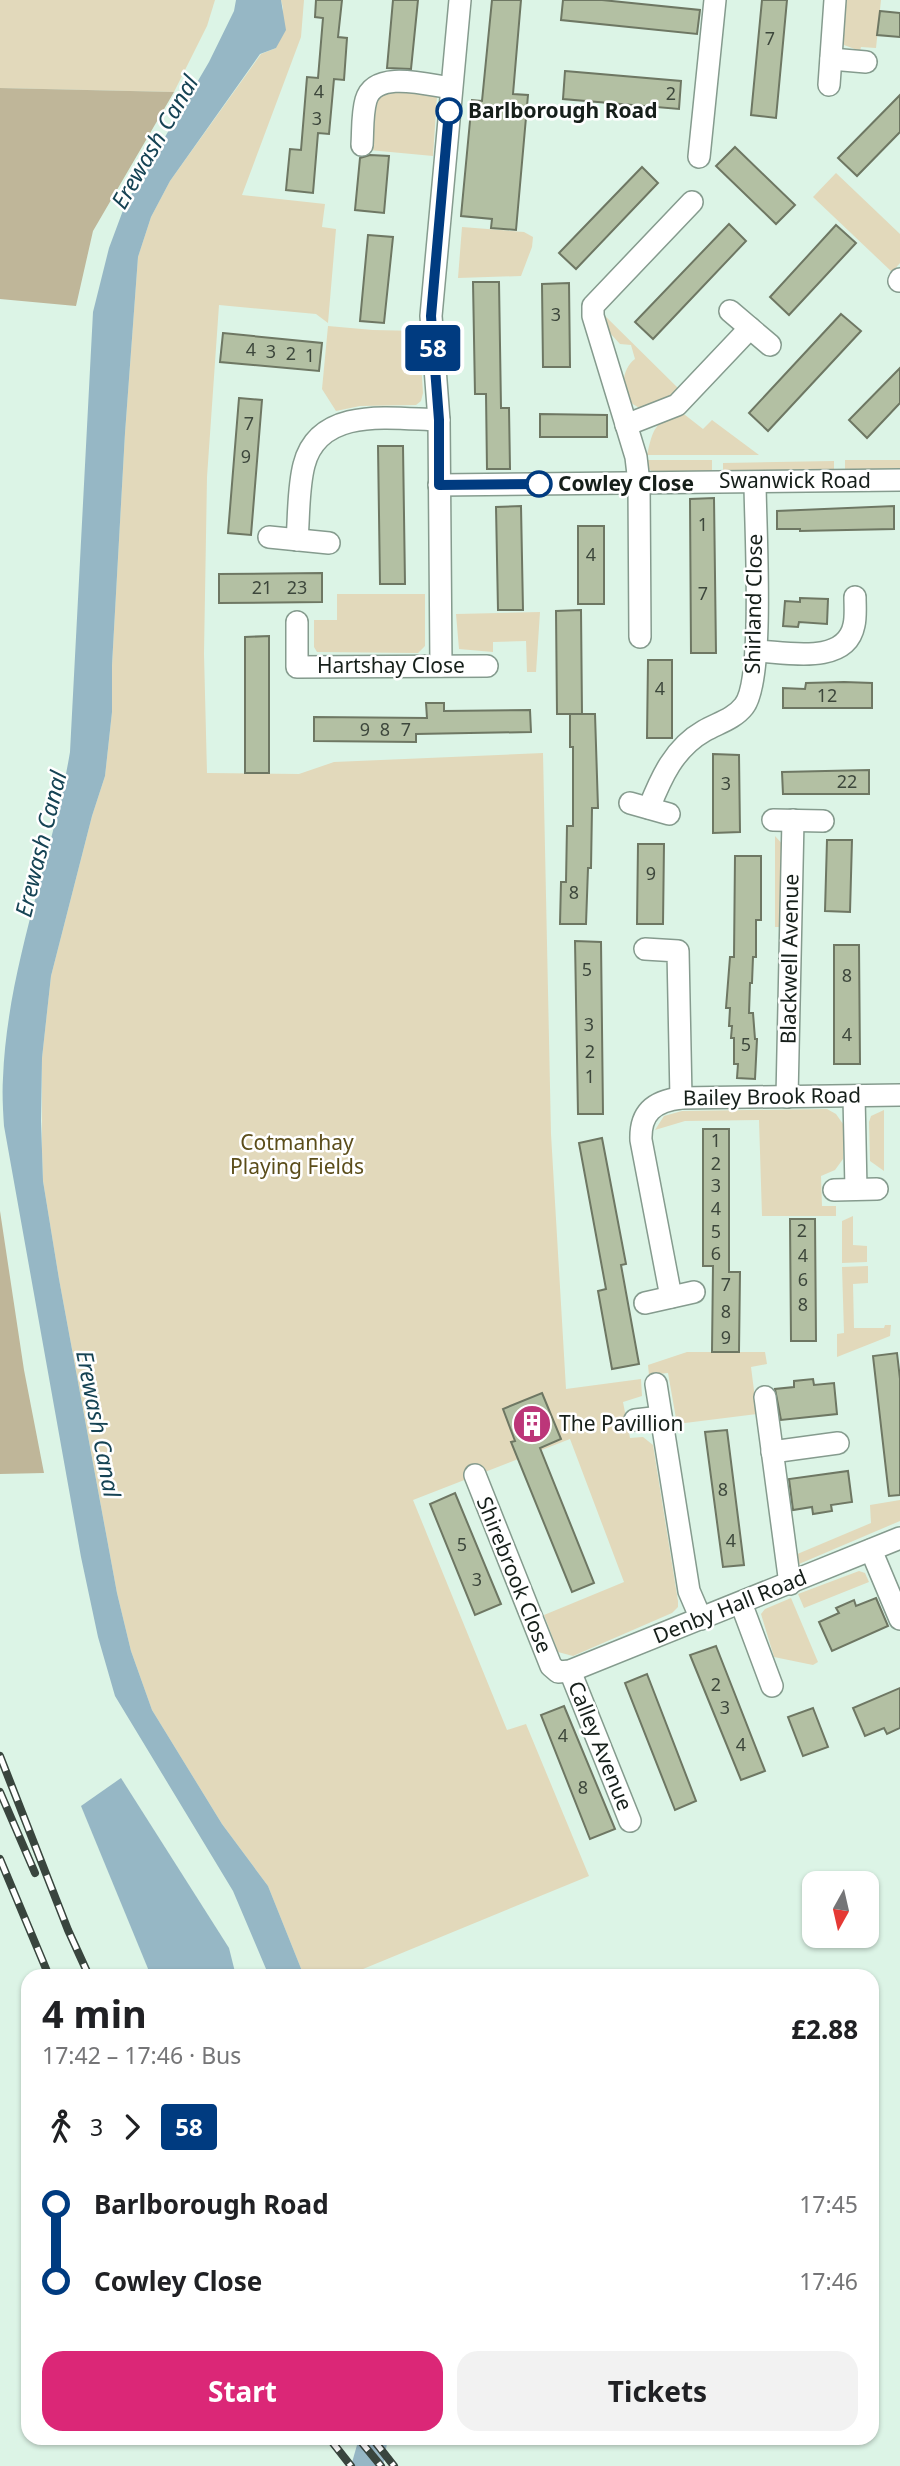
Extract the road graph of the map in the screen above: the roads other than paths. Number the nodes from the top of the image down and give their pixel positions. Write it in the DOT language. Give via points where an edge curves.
graph roads {
  1 [pos="460,0"];
  2 [pos="715,0"];
  3 [pos="835,0"];
  4 [pos="831,59"];
  5 [pos="866,62"];
  6 [pos="829,85"];
  7 [pos="452,88"];
  8 [pos="695,142"];
  9 [pos="362,145"];
  10 [pos="692,202"];
  11 [pos="730,311"];
  12 [pos="750,328"];
  13 [pos="770,345"];
  14 [pos="439,420"];
  15 [pos="626,425"];
  16 [pos="900,480"];
  17 [pos="755,482"];
  18 [pos="639,483"];
  19 [pos="439,485"];
  20 [pos="269,537"];
  21 [pos="297,540"];
  22 [pos="329,543"];
  23 [pos="855,597"];
  24 [pos="297,622"];
  25 [pos="641,637"];
  26 [pos="757,651"];
  27 [pos="441,666"];
  28 [pos="487,666"];
  29 [pos="649,808"];
  30 [pos="823,821"];
  31 [pos="645,949"];
  32 [pos="854,1096"];
  33 [pos="900,1096"];
  34 [pos="787,1097"];
  35 [pos="681,1098"];
  36 [pos="877,1189"];
  37 [pos="694,1293"];
  38 [pos="671,1297"];
  39 [pos="645,1303"];
  40 [pos="656,1384"];
  41 [pos="765,1396"];
  42 [pos="661,1417"];
  43 [pos="635,1420"];
  44 [pos="838,1443"];
  45 [pos="772,1451"];
  46 [pos="475,1475"];
  47 [pos="900,1538"];
  48 [pos="871,1550"];
  49 [pos="790,1584"];
  50 [pos="741,1603"];
  51 [pos="701,1619"];
  52 [pos="900,1619"];
  53 [pos="564,1671"];
  54 [pos="771,1686"];
  55 [pos="630,1821"];
  1 -- 7 [label="street"];
  2 -- 8 [label="street"];
  3 -- 4 [label="street"];
  4 -- 5 [label="street"];
  4 -- 6 [label="street"];
  7 -- 9 [label="street" via="389,81 373,87 365,101"];
  7 -- 14 [label="street" via="431,316"];
  10 -- 15 [label="street" via="593,306 593,316 616,356"];
  11 -- 12 [label="street"];
  12 -- 13 [label="street"];
  12 -- 15 [label="street" via="677,405"];
  14 -- 19 [label="street"];
  14 -- 21 [label="street" via="353,419 327,431 309,451 303,466"];
  15 -- 18 [label="street"];
  16 -- 17 [label="street, Swanwick Road"];
  17 -- 18 [label="street, Swanwick Road"];
  17 -- 26 [label="street, Shirland Close"];
  18 -- 19 [label="street, Swanwick Road"];
  18 -- 25 [label="street"];
  19 -- 27 [label="street"];
  20 -- 21 [label="street"];
  21 -- 22 [label="street"];
  23 -- 26 [label="street" via="854,626 838,648 818,653"];
  24 -- 27 [label="street, Hartshay Close" via="297,667"];
  26 -- 29 [label="street, Shirland Close" via="752,690 744,706 690,741 666,769"];
  27 -- 28 [label="street, Hartshay Close"];
  30 -- 34 [label="street, Blackwell Avenue" via="783,820"];
  31 -- 35 [label="street" via="678,951"];
  32 -- 33 [label="street, Bailey Brook Road"];
  32 -- 34 [label="street, Bailey Brook Road"];
  32 -- 36 [label="street" via="845,1189"];
  34 -- 35 [label="street, Bailey Brook Road"];
  35 -- 38 [label="street, Bailey Brook Road" via="658,1103 648,1112 642,1121 641,1140"];
  37 -- 38 [label="street"];
  38 -- 39 [label="street"];
  40 -- 42 [label="street"];
  41 -- 45 [label="street"];
  42 -- 43 [label="street"];
  42 -- 51 [label="street" via="689,1591"];
  44 -- 45 [label="street"];
  45 -- 49 [label="street"];
  46 -- 53 [label="street, Shirebrook Close" via="551,1667"];
  47 -- 48 [label="street, Denby Hall Road"];
  48 -- 49 [label="street, Denby Hall Road"];
  48 -- 52 [label="street"];
  49 -- 50 [label="street, Denby Hall Road"];
  50 -- 51 [label="street, Denby Hall Road"];
  50 -- 54 [label="street"];
  51 -- 53 [label="street, Denby Hall Road"];
  53 -- 55 [label="street, Calley Avenue"];
}
